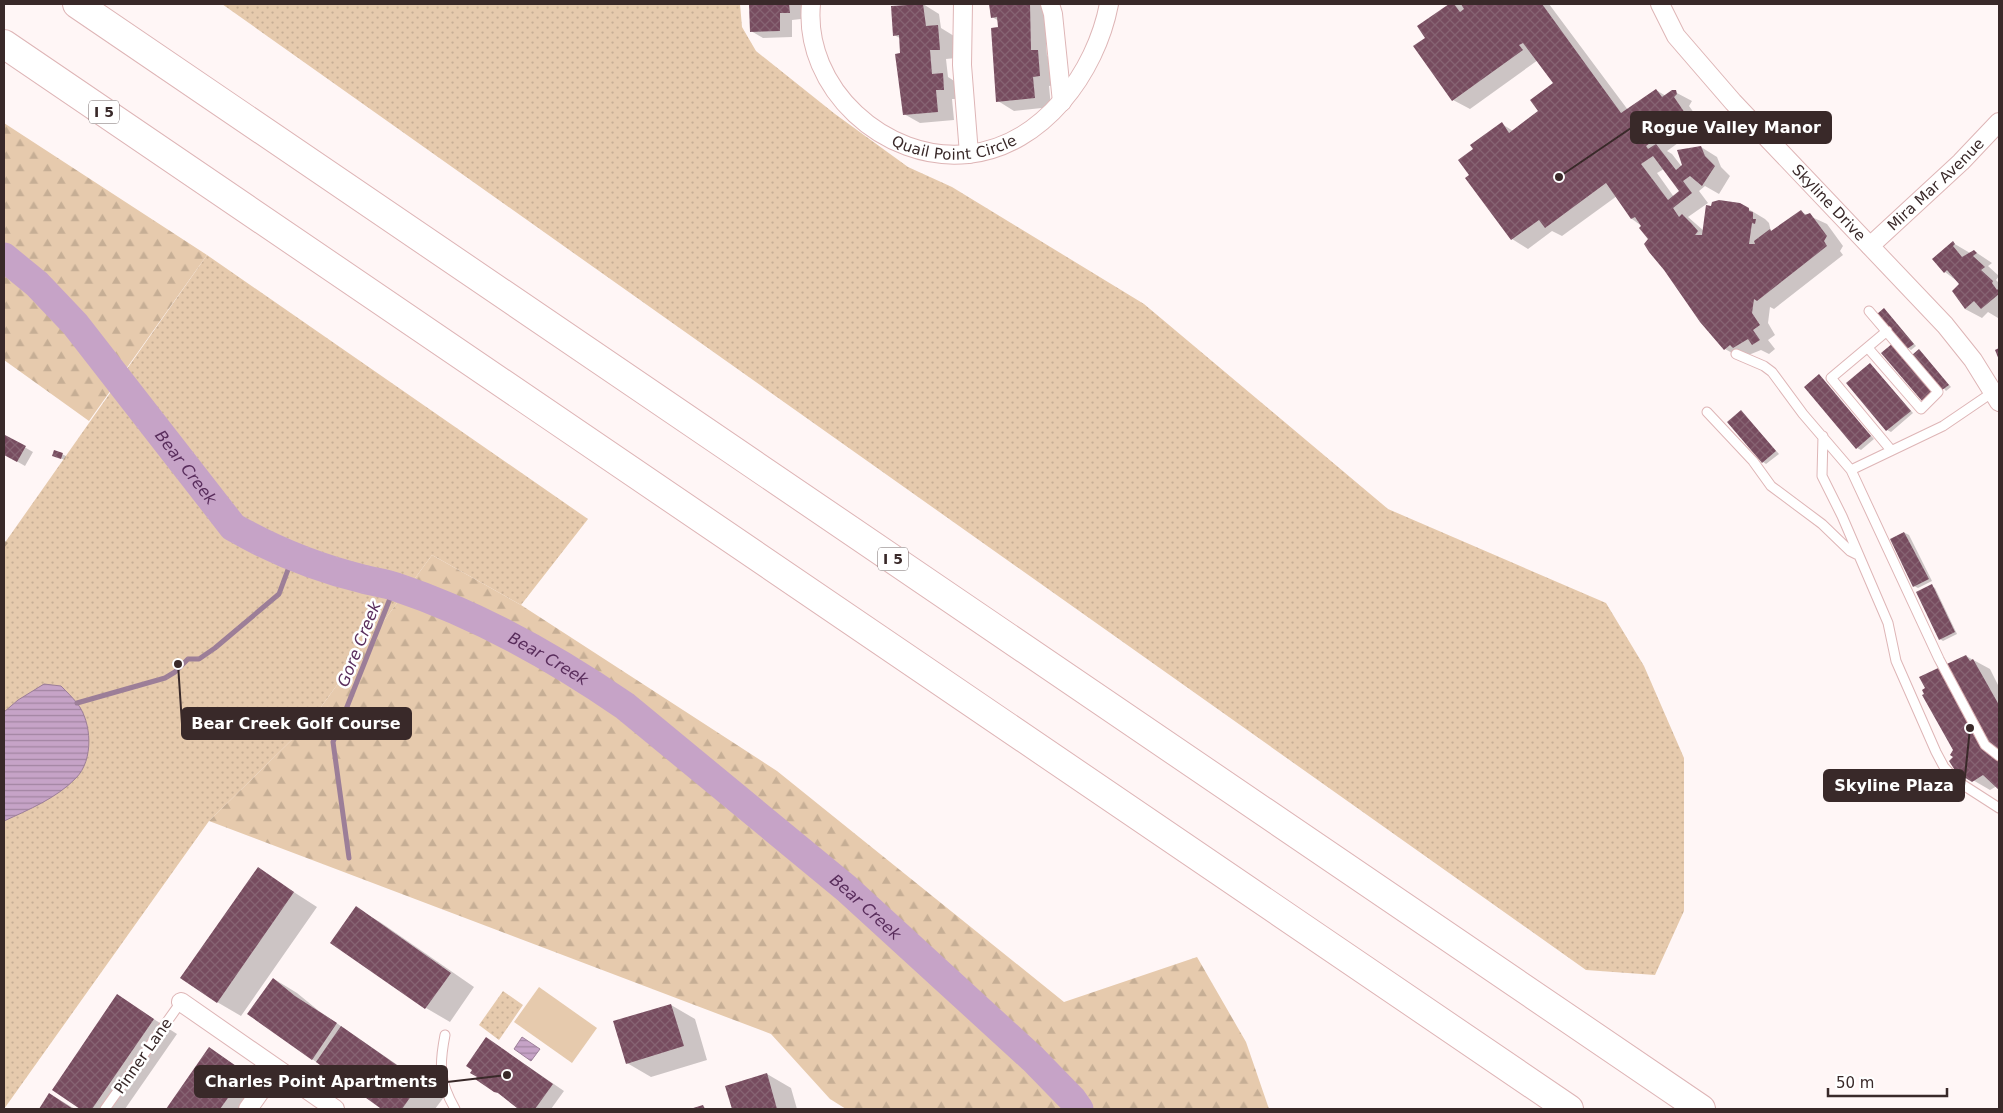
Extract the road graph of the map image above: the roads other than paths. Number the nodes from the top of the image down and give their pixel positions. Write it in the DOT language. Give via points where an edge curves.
graph roads {
  1 [pos="811,4"];
  2 [pos="963,4"];
  3 [pos="1050,4"];
  4 [pos="1109,4"];
  5 [pos="1660,4"];
  6 [pos="80,5"];
  7 [pos="4,44"];
  8 [pos="4,64"];
  9 [pos="1062,102"];
  10 [pos="1999,122"];
  11 [pos="969,154"];
  12 [pos="203,180"];
  13 [pos="1870,246"];
  14 [pos="1869,311"];
  15 [pos="1887,331"];
  16 [pos="1868,348"];
  17 [pos="1736,354"];
  18 [pos="1996,397"];
  19 [pos="1707,412"];
  20 [pos="1823,436"];
  21 [pos="1892,450"];
  22 [pos="1852,470"];
  23 [pos="1858,555"];
  24 [pos="1999,756"];
  25 [pos="1999,808"];
  26 [pos="181,1002"];
  27 [pos="445,1035"];
  28 [pos="276,1069"];
  29 [pos="105,1109"];
  30 [pos="248,1109"];
  31 [pos="335,1109"];
  32 [pos="455,1109"];
  33 [pos="1569,1109"];
  34 [pos="1701,1109"];
  1 -- 11 [label="street, Quail Point Circle" via="811,28 820,63 840,98 862,120 886,137 903,144 938,153"];
  2 -- 11 [label="street" via="962,66"];
  3 -- 9 [label="street"];
  4 -- 9 [label="street, Quail Point Circle" via="1094,53"];
  5 -- 13 [label="street, Skyline Drive" via="1676,36 1733,102"];
  6 -- 34 [label="highway, I 5"];
  7 -- 12 [label="highway, I 5"];
  8 -- 12 [label="highway"];
  9 -- 11 [label="street, Quail Point Circle" via="1027,131 992,148"];
  10 -- 13 [label="street, Mira Mar Avenue"];
  12 -- 33 [label="highway, I 5"];
  13 -- 18 [label="street, Skyline Drive" via="1945,325 1973,360"];
  14 -- 15 [label="lane"];
  15 -- 16 [label="lane"];
  15 -- 16 [label="lane" via="1938,392 1928,404 1921,409"];
  16 -- 21 [label="lane" via="1831,378"];
  17 -- 20 [label="lane" via="1772,372"];
  18 -- 21 [label="lane"];
  19 -- 23 [label="lane" via="1771,486"];
  20 -- 22 [label="lane"];
  20 -- 23 [label="lane" via="1822,476"];
  21 -- 22 [label="lane"];
  22 -- 24 [label="lane" via="1939,659 1986,744"];
  23 -- 25 [label="lane" via="1888,623 1896,661 1944,767 1957,781"];
  26 -- 28 [label="street"];
  26 -- 29 [label="lane, Pinner Lane"];
  27 -- 32 [label="lane" via="441,1076"];
  28 -- 30 [label="street"];
  28 -- 31 [label="street"];
}
